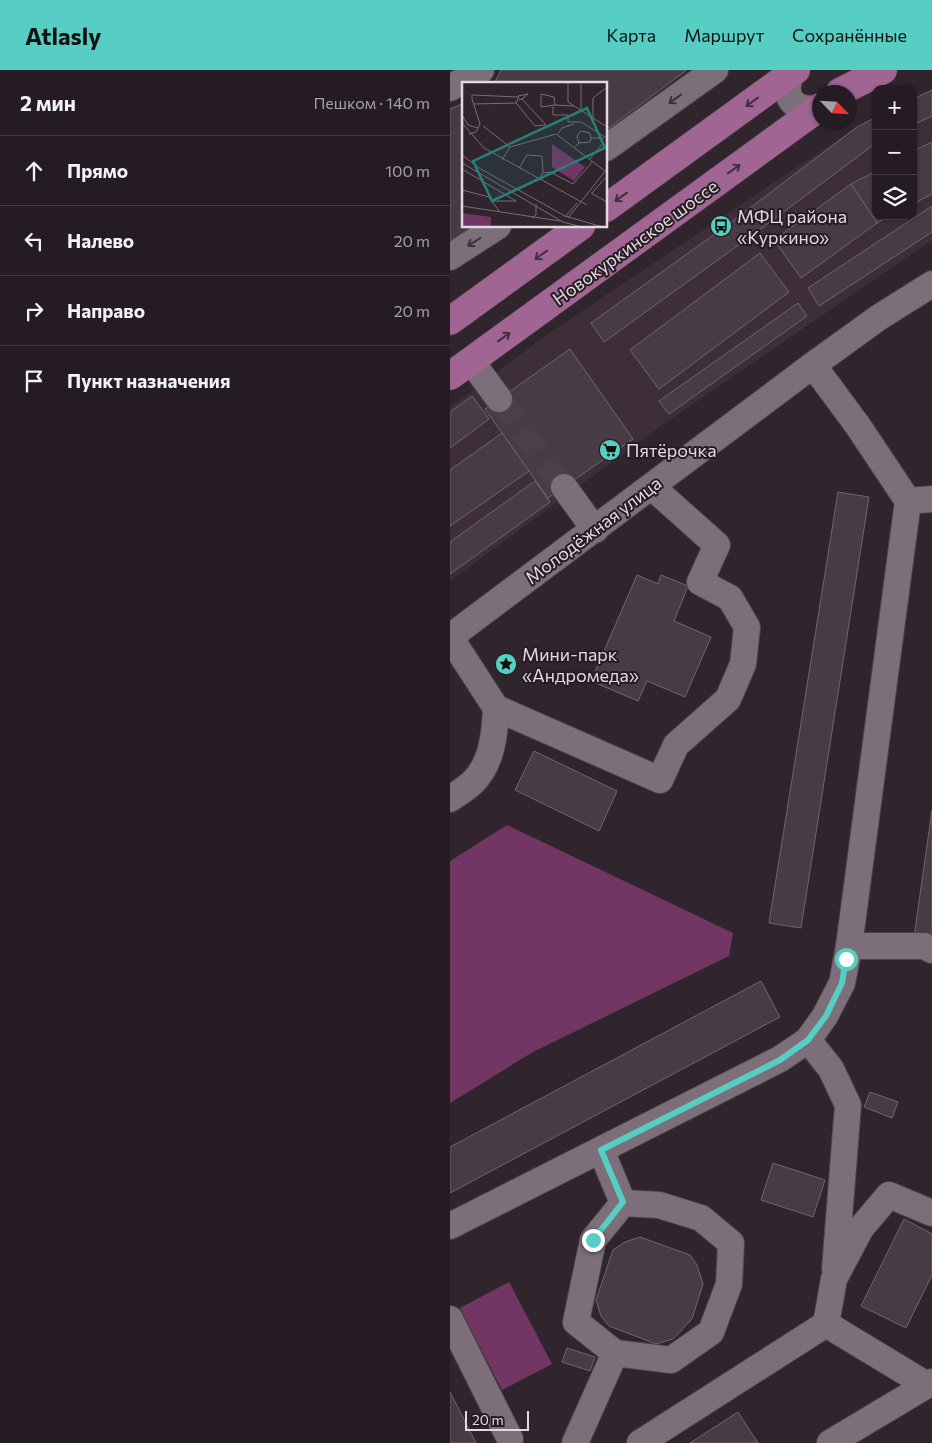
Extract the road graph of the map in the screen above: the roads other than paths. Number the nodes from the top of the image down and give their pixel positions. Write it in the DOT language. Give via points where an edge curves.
graph roads {
  1 [pos="481,70"];
  2 [pos="715,70"];
  3 [pos="868,70"];
  4 [pos="884,70"];
  5 [pos="794,72"];
  6 [pos="848,85"];
  7 [pos="856,85"];
  8 [pos="450,88"];
  9 [pos="812,108"];
  10 [pos="812,112"];
  11 [pos="608,147"];
  12 [pos="608,207"];
  13 [pos="495,228"];
  14 [pos="577,228"];
  15 [pos="450,257"];
  16 [pos="932,284"];
  17 [pos="450,321"];
  18 [pos="813,365"];
  19 [pos="460,368"];
  20 [pos="499,399"];
  21 [pos="564,487"];
  22 [pos="652,487"];
  23 [pos="920,500"];
  24 [pos="595,530"];
  25 [pos="450,637"];
  26 [pos="496,708"];
  27 [pos="450,799"];
  28 [pos="848,946"];
  29 [pos="932,950"];
  30 [pos="808,1040"];
  31 [pos="601,1150"];
  32 [pos="623,1202"];
  33 [pos="932,1213"];
  34 [pos="450,1226"];
  35 [pos="834,1279"];
  36 [pos="450,1319"];
  37 [pos="826,1324"];
  38 [pos="615,1353"];
  39 [pos="929,1383"];
  40 [pos="510,1438"];
  41 [pos="575,1443"];
  42 [pos="640,1443"];
  43 [pos="830,1443"];
  1 -- 8 [label="street"];
  2 -- 11 [label="street, one-way"];
  3 -- 6 [label="street"];
  4 -- 7 [label="main road, Новокуркинское шоссе"];
  5 -- 9 [label="street" via="788,81 789,97 794,104"];
  5 -- 12 [label="main road, one-way"];
  19 -- 10 [label="main road, Новокуркинское шоссе, one-way"];
  13 -- 15 [label="street, one-way"];
  14 -- 17 [label="main road, one-way"];
  16 -- 18 [label="street, Молодёжная улица"];
  18 -- 22 [label="street, Молодёжная улица"];
  18 -- 23 [label="street" via="858,426"];
  19 -- 20 [label="street"];
  21 -- 24 [label="street"];
  22 -- 24 [label="street, Молодёжная улица"];
  22 -- 26 [label="street" via="717,544 700,582 730,598 747,627 743,664 728,699 676,745 660,780"];
  23 -- 28 [label="street"];
  24 -- 25 [label="street, Молодёжная улица"];
  25 -- 26 [label="street"];
  26 -- 27 [label="street" via="495,738 484,766 473,782"];
  28 -- 29 [label="street" via="924,946"];
  28 -- 30 [label="street" via="842,983 826,1016"];
  30 -- 31 [label="street" via="780,1060"];
  30 -- 35 [label="street" via="831,1069 848,1105"];
  31 -- 32 [label="street"];
  31 -- 34 [label="street"];
  32 -- 38 [label="street" via="593,1240 576,1322"];
  32 -- 38 [label="street" via="659,1205 701,1218 730,1243 729,1284 711,1332 672,1360"];
  33 -- 35 [label="street" via="889,1195 861,1228"];
  35 -- 37 [label="street"];
  36 -- 40 [label="street"];
  37 -- 39 [label="street"];
  37 -- 42 [label="street"];
  38 -- 41 [label="street"];
  39 -- 43 [label="street"];
}
